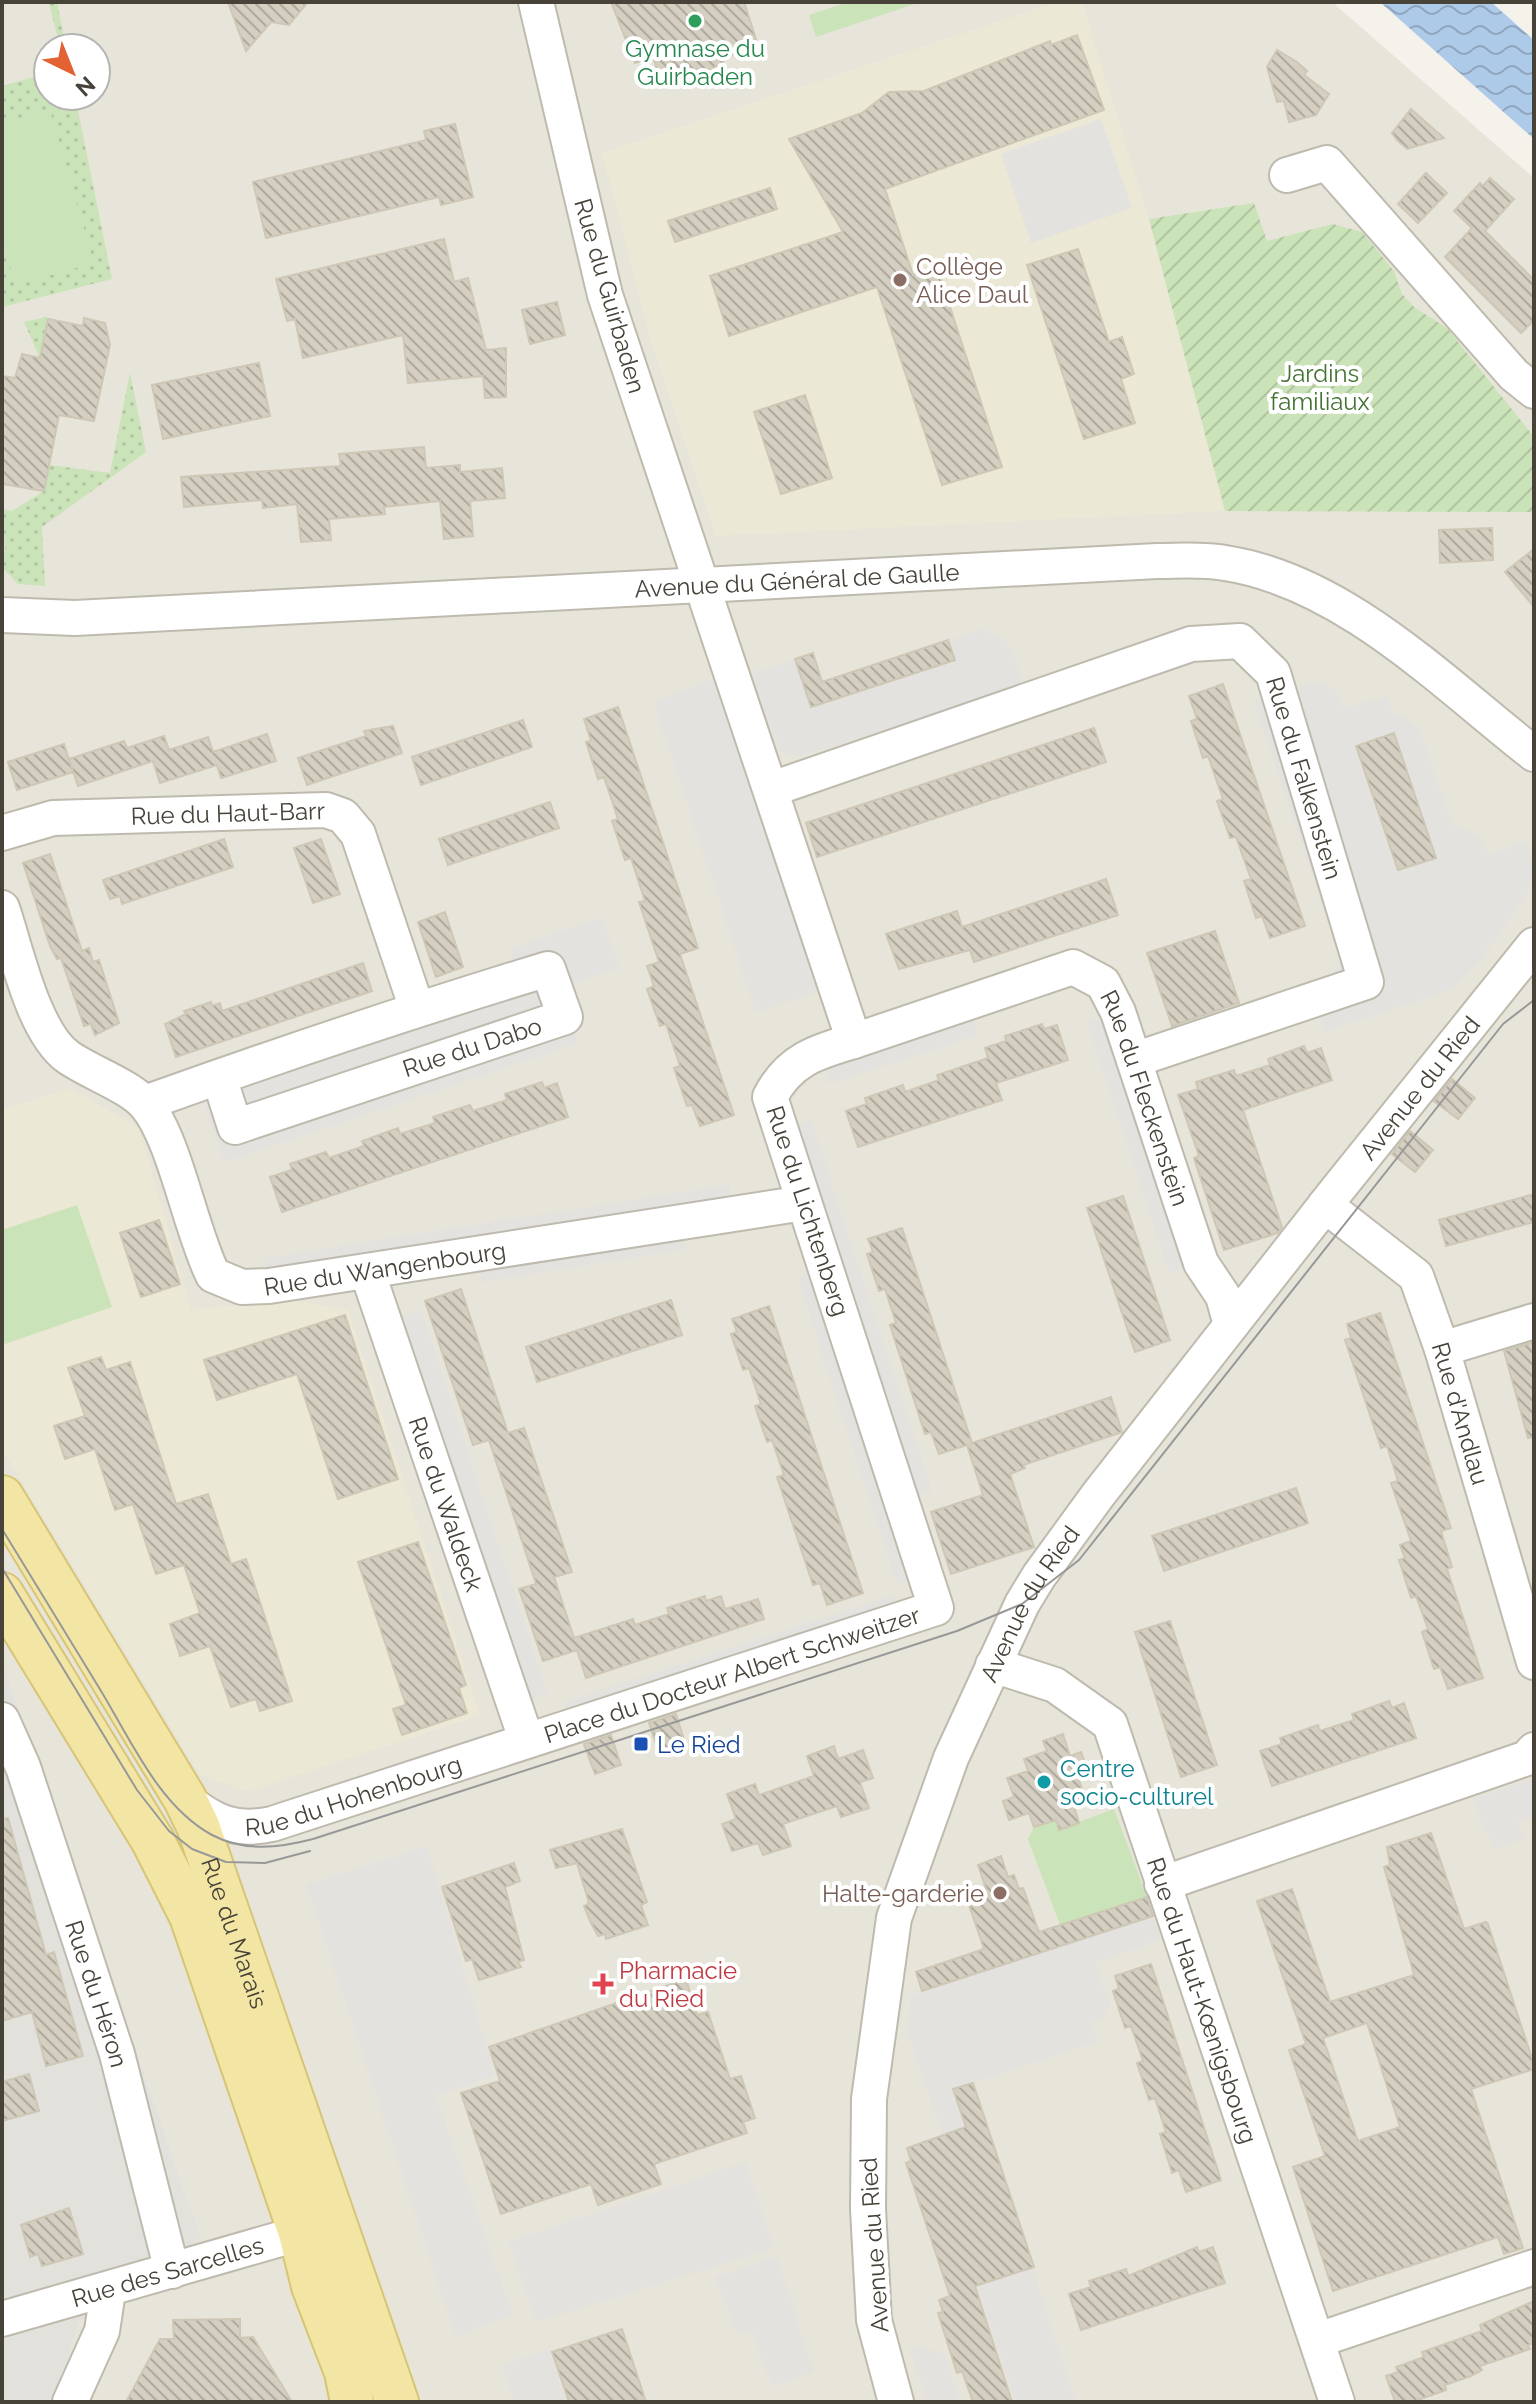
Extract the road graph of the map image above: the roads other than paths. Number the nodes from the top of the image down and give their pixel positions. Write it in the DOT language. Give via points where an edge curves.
graph roads {
  1 [pos="536,2"];
  2 [pos="1287,175"];
  3 [pos="1534,391"];
  4 [pos="699,586"];
  5 [pos="2,615"];
  6 [pos="1534,754"];
  7 [pos="772,789"];
  8 [pos="2,833"];
  9 [pos="2,908"];
  10 [pos="1534,945"];
  11 [pos="417,1009"];
  12 [pos="854,1041"];
  13 [pos="1134,1060"];
  14 [pos="219,1077"];
  15 [pos="145,1103"];
  16 [pos="804,1203"];
  17 [pos="1325,1205"];
  18 [pos="367,1271"];
  19 [pos="1534,1321"];
  20 [pos="1231,1325"];
  21 [pos="1442,1349"];
  22 [pos="2,1497"];
  23 [pos="2,1594"];
  24 [pos="936,1608"];
  25 [pos="1533,1657"];
  26 [pos="993,1665"];
  27 [pos="2,1720"];
  28 [pos="526,1739"];
  29 [pos="1532,1755"];
  30 [pos="222,1834"];
  31 [pos="175,1882"];
  32 [pos="1162,1884"];
  33 [pos="317,2228"];
  34 [pos="1534,2267"];
  35 [pos="172,2271"];
  36 [pos="108,2291"];
  37 [pos="2,2319"];
  38 [pos="1318,2340"];
  39 [pos="70,2402"];
  40 [pos="352,2402"];
  41 [pos="397,2402"];
  42 [pos="896,2402"];
  43 [pos="1337,2402"];
  1 -- 4 [label="street, Rue du Guirbaden" via="605,295"];
  2 -- 3 [label="street" via="1327,163 1514,375"];
  4 -- 5 [label="street, Avenue du Général de Gaulle" via="75,618"];
  4 -- 6 [label="street, Avenue du Général de Gaulle" via="1157,561 1225,562 1302,584 1347,607"];
  4 -- 7 [label="street"];
  7 -- 12 [label="street"];
  7 -- 13 [label="street, Rue du Falkenstein" via="1191,644 1240,641 1273,673 1366,982"];
  8 -- 11 [label="street, Rue du Haut-Barr" via="53,818 326,810 343,816 358,834"];
  9 -- 15 [label="street" via="43,1028 65,1055"];
  10 -- 17 [label="street, Avenue du Ried"];
  11 -- 14 [label="street, Rue du Dabo"];
  11 -- 14 [label="street, Rue du Dabo" via="548,969 565,1017 235,1127"];
  12 -- 13 [label="street, Rue du Fleckenstein" via="1073,967 1103,983"];
  12 -- 16 [label="street, Rue du Lichtenberg" via="819,1052 781,1075 770,1097"];
  13 -- 20 [label="street, Rue du Fleckenstein" via="1201,1263 1223,1296"];
  14 -- 15 [label="street, Rue du Dabo"];
  15 -- 18 [label="street, Rue du Wangenbourg" via="160,1128 198,1246 213,1275 242,1287"];
  16 -- 18 [label="street, Rue du Wangenbourg"];
  16 -- 24 [label="street, Rue du Lichtenberg"];
  17 -- 20 [label="street, Avenue du Ried"];
  17 -- 21 [label="street, Rue d'Andlau" via="1416,1276"];
  18 -- 28 [label="street, Rue du Waldeck"];
  19 -- 21 [label="street"];
  20 -- 26 [label="street, Avenue du Ried" via="1039,1576"];
  21 -- 25 [label="street, Rue d'Andlau"];
  22 -- 30 [label="main road, Rue du Marais" via="185,1799"];
  23 -- 31 [label="main road, Rue du Marais"];
  24 -- 28 [label="street, Place du Docteur Albert Schweitzer"];
  26 -- 32 [label="street, Rue du Haut-Kœnigsbourg" via="1055,1685 1110,1724"];
  26 -- 42 [label="street, Avenue du Ried" via="918,1844 894,1918 884,1975 869,2099 868,2209 874,2320"];
  27 -- 35 [label="street, Rue du Héron" via="23,1767 117,2054"];
  28 -- 30 [label="street, Rue du Hohenbourg" via="272,1824"];
  29 -- 32 [label="street"];
  30 -- 31 [label="street" via="185,1857"];
  30 -- 33 [label="main road, Rue du Marais"];
  31 -- 33 [label="main road, Rue du Marais"];
  32 -- 38 [label="street, Rue du Haut-Kœnigsbourg"];
  33 -- 35 [label="street, Rue des Sarcelles"];
  33 -- 40 [label="main road, Rue du Marais" via="313,2286"];
  33 -- 41 [label="main road, Rue du Marais" via="355,2271"];
  34 -- 38 [label="street"];
  35 -- 36 [label="street, Rue des Sarcelles"];
  36 -- 37 [label="street, Rue des Sarcelles"];
  36 -- 39 [label="street" via="102,2331"];
  38 -- 43 [label="street, Rue du Haut-Kœnigsbourg"];
}
